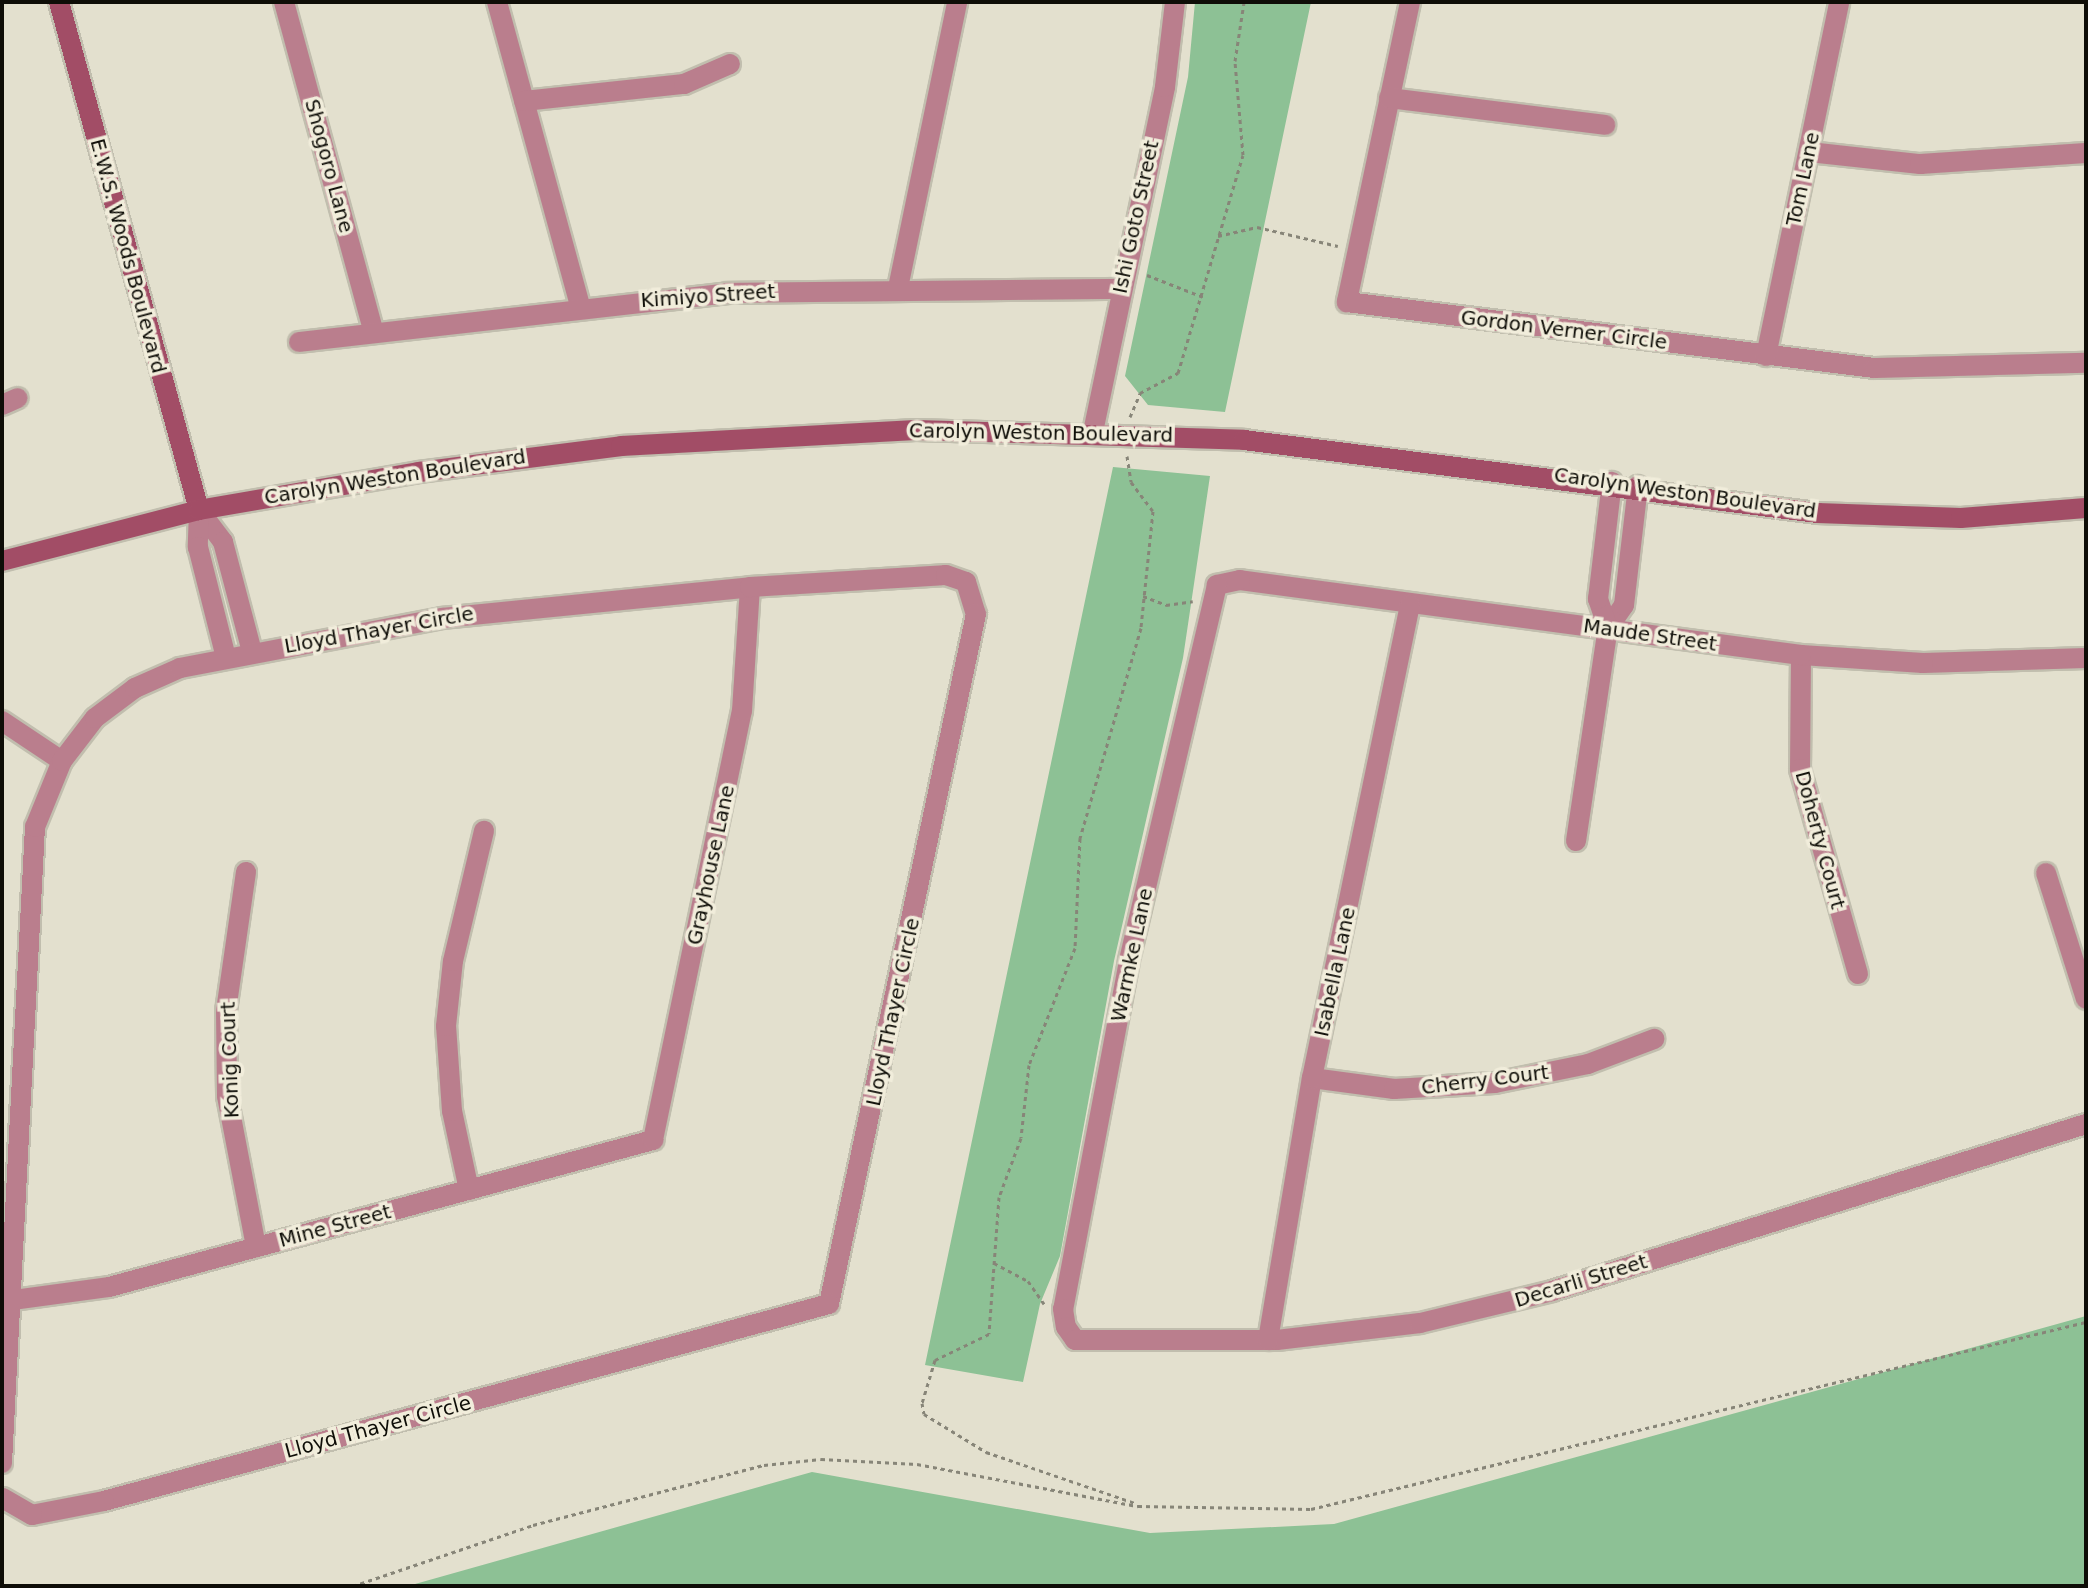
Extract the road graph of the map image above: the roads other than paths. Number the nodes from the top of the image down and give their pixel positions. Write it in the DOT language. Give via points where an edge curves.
graph roads {
  1 [pos="59,2"];
  2 [pos="284,2"];
  3 [pos="497,2"];
  4 [pos="957,2"];
  5 [pos="1175,2"];
  6 [pos="1410,2"];
  7 [pos="1839,2"];
  8 [pos="730,64"];
  9 [pos="1389,98"];
  10 [pos="524,101"];
  11 [pos="1605,125"];
  12 [pos="1809,152"];
  13 [pos="2086,153"];
  14 [pos="1122,279"];
  15 [pos="898,288"];
  16 [pos="580,305"];
  17 [pos="373,330"];
  18 [pos="299,342"];
  19 [pos="1766,356"];
  20 [pos="2086,363"];
  21 [pos="1093,432"];
  22 [pos="1612,482"];
  23 [pos="1638,486"];
  24 [pos="2086,508"];
  25 [pos="199,510"];
  26 [pos="2,561"];
  27 [pos="750,587"];
  28 [pos="1212,593"];
  29 [pos="1410,605"];
  30 [pos="1608,628"];
  31 [pos="252,652"];
  32 [pos="1801,655"];
  33 [pos="226,658"];
  34 [pos="2086,658"];
  35 [pos="2,721"];
  36 [pos="62,761"];
  37 [pos="484,831"];
  38 [pos="1576,841"];
  39 [pos="246,872"];
  40 [pos="2046,873"];
  41 [pos="1858,974"];
  42 [pos="2086,999"];
  43 [pos="1654,1039"];
  44 [pos="1312,1078"];
  45 [pos="2086,1124"];
  46 [pos="653,1140"];
  47 [pos="11,1147"];
  48 [pos="469,1190"];
  49 [pos="256,1247"];
  50 [pos="13,1300"];
  51 [pos="1064,1318"];
  52 [pos="1268,1340"];
  53 [pos="2,1463"];
  54 [pos="2,1498"];
  1 -- 25 [label="street, E.W.S. Woods Boulevard"];
  2 -- 17 [label="street, Shogoro Lane"];
  3 -- 10 [label="street"];
  4 -- 15 [label="street"];
  5 -- 14 [label="street, Ishi Goto Street" via="1168,74"];
  6 -- 9 [label="street, Gordon Verner Circle"];
  7 -- 12 [label="street, Tom Lane"];
  8 -- 10 [label="street" via="684,84"];
  9 -- 11 [label="street"];
  9 -- 19 [label="street, Gordon Verner Circle" via="1347,302"];
  10 -- 16 [label="street"];
  12 -- 13 [label="street" via="1949,164"];
  12 -- 19 [label="street, Tom Lane"];
  14 -- 15 [label="street, Kimiyo Street"];
  14 -- 21 [label="street, Ishi Goto Street"];
  15 -- 16 [label="street, Kimiyo Street"];
  16 -- 17 [label="street, Kimiyo Street"];
  17 -- 18 [label="street, Kimiyo Street"];
  19 -- 20 [label="street, Gordon Verner Circle" via="1933,371"];
  21 -- 22 [label="street, Carolyn Weston Boulevard" via="1361,451"];
  21 -- 25 [label="street, Carolyn Weston Boulevard" via="916,430 621,446"];
  22 -- 23 [label="street, Carolyn Weston Boulevard"];
  22 -- 30 [label="street" via="1598,599"];
  23 -- 24 [label="street, Carolyn Weston Boulevard" via="1833,513 1961,518"];
  23 -- 30 [label="street" via="1624,605"];
  25 -- 26 [label="street, Carolyn Weston Boulevard"];
  25 -- 31 [label="street" via="223,542"];
  25 -- 33 [label="street" via="198,547"];
  27 -- 31 [label="street, Lloyd Thayer Circle" via="442,618"];
  27 -- 46 [label="street, Grayhouse Lane" via="740,724"];
  27 -- 54 [label="street, Lloyd Thayer Circle" via="946,575 966,582 975,599 829,1304 104,1501 32,1515"];
  28 -- 29 [label="street, Maude Street" via="1240,580"];
  28 -- 51 [label="street, Warmke Lane" via="1129,961"];
  29 -- 30 [label="street, Maude Street"];
  29 -- 44 [label="street, Isabella Lane"];
  30 -- 32 [label="street, Maude Street"];
  30 -- 38 [label="street"];
  31 -- 33 [label="street, Lloyd Thayer Circle"];
  32 -- 34 [label="street, Maude Street" via="1939,663"];
  32 -- 41 [label="street, Doherty Court" via="1800,769"];
  33 -- 36 [label="street, Lloyd Thayer Circle" via="135,688 95,718"];
  35 -- 36 [label="street"];
  36 -- 47 [label="street, Lloyd Thayer Circle" via="41,808 31,864"];
  37 -- 48 [label="street" via="453,961 446,1026 452,1111"];
  39 -- 49 [label="street, Konig Court" via="226,1011 227,1096"];
  40 -- 42 [label="street"];
  43 -- 44 [label="street, Cherry Court" via="1588,1064 1495,1083 1394,1089"];
  44 -- 52 [label="street, Isabella Lane"];
  45 -- 52 [label="street, Decarli Street" via="1492,1307"];
  46 -- 48 [label="street, Mine Street"];
  47 -- 50 [label="street, Lloyd Thayer Circle"];
  48 -- 49 [label="street, Mine Street"];
  49 -- 50 [label="street, Mine Street" via="109,1287"];
  50 -- 53 [label="street, Lloyd Thayer Circle"];
  51 -- 52 [label="street, Decarli Street" via="1075,1340"];
}
